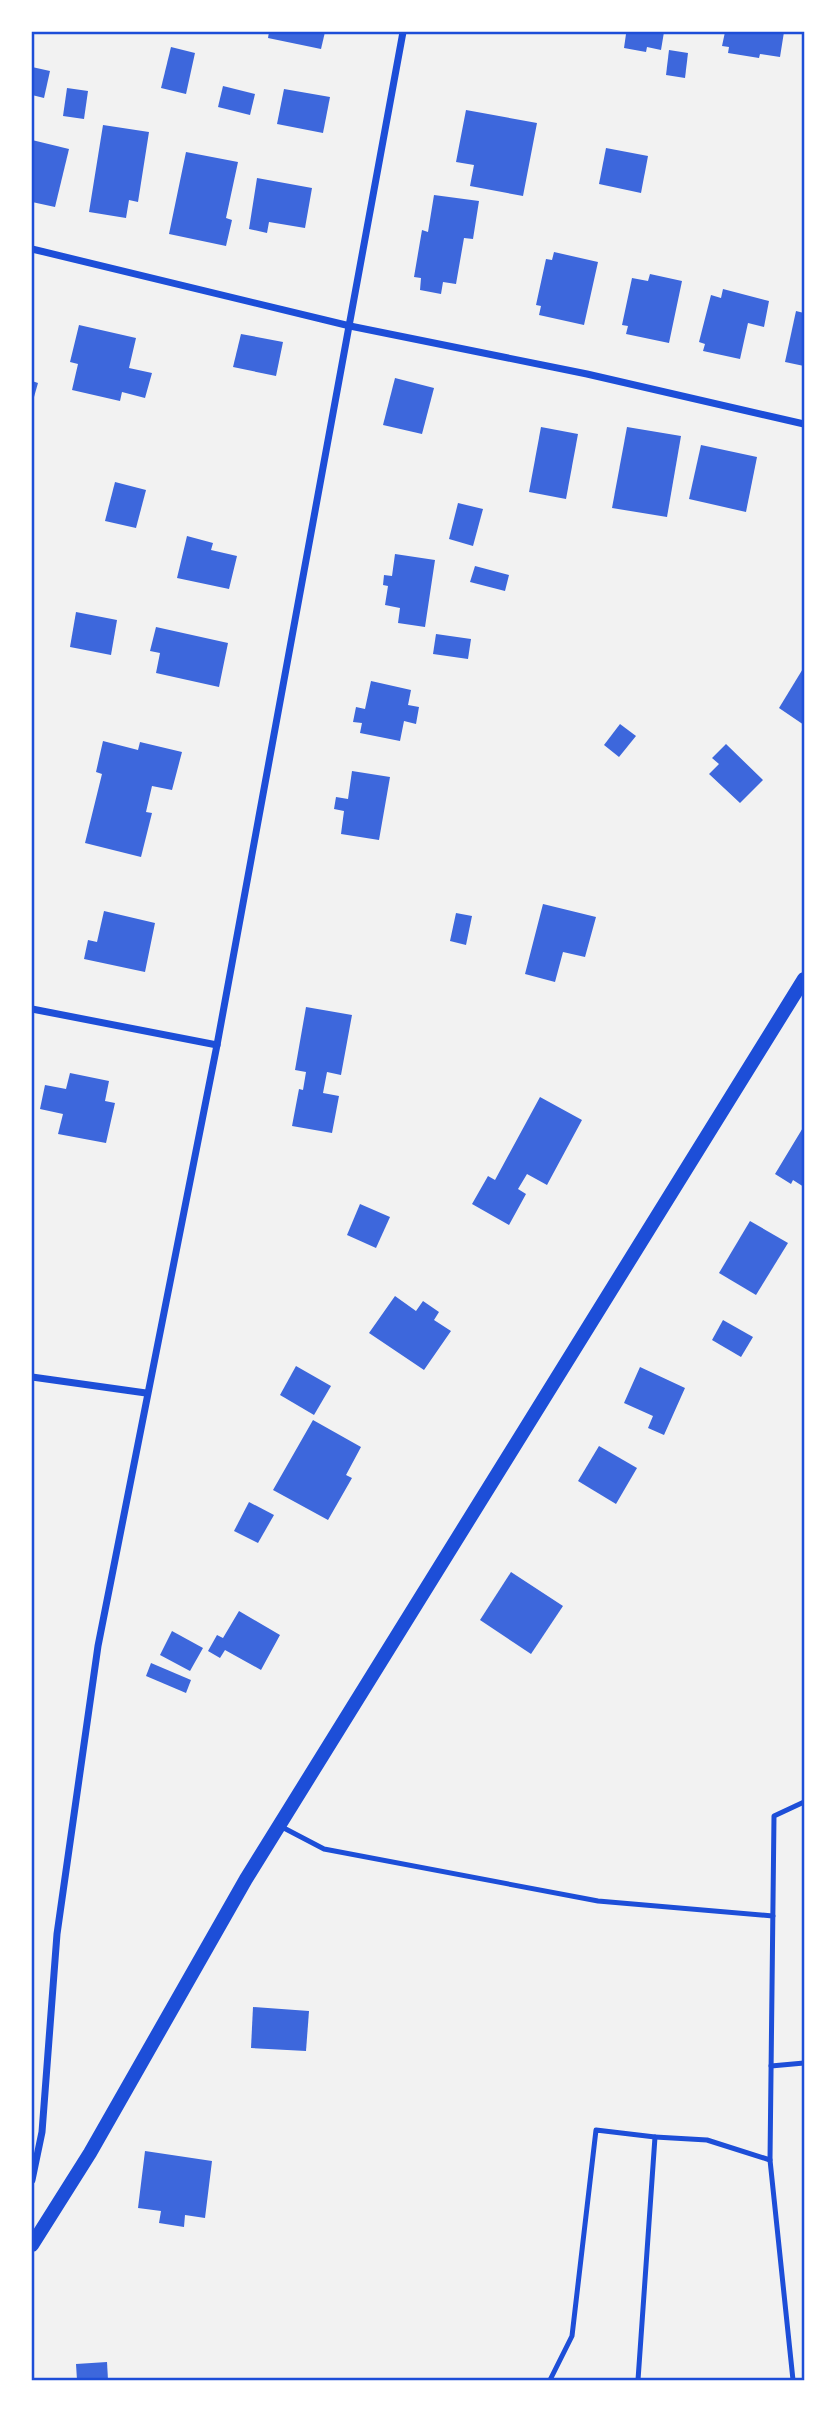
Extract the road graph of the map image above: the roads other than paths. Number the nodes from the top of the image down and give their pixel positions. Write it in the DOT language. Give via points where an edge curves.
graph roads {
  1 [pos="402,32"];
  2 [pos="32,249"];
  3 [pos="350,326"];
  4 [pos="804,425"];
  5 [pos="804,979"];
  6 [pos="32,1009"];
  7 [pos="217,1045"];
  8 [pos="32,1377"];
  9 [pos="146,1393"];
  10 [pos="804,1802"];
  11 [pos="279,1826"];
  12 [pos="773,1916"];
  13 [pos="804,2063"];
  14 [pos="771,2066"];
  15 [pos="655,2137"];
  16 [pos="771,2160"];
  17 [pos="32,2180"];
  18 [pos="32,2245"];
  19 [pos="550,2381"];
  20 [pos="638,2381"];
  21 [pos="793,2381"];
  1 -- 3 [label="street"];
  2 -- 3 [label="street"];
  3 -- 4 [label="street" via="587,374"];
  3 -- 7 [label="street"];
  5 -- 11 [label="main road"];
  6 -- 7 [label="street"];
  7 -- 9 [label="street"];
  8 -- 9 [label="street"];
  9 -- 17 [label="street" via="98,1646 57,1934 42,2132"];
  10 -- 12 [label="lane" via="774,1816"];
  11 -- 12 [label="lane" via="324,1849 585,1899"];
  11 -- 18 [label="main road"];
  12 -- 14 [label="lane"];
  13 -- 14 [label="lane"];
  14 -- 16 [label="lane"];
  15 -- 16 [label="lane" via="707,2140"];
  15 -- 19 [label="lane" via="596,2130 572,2336"];
  15 -- 20 [label="lane"];
  16 -- 21 [label="lane"];
}
